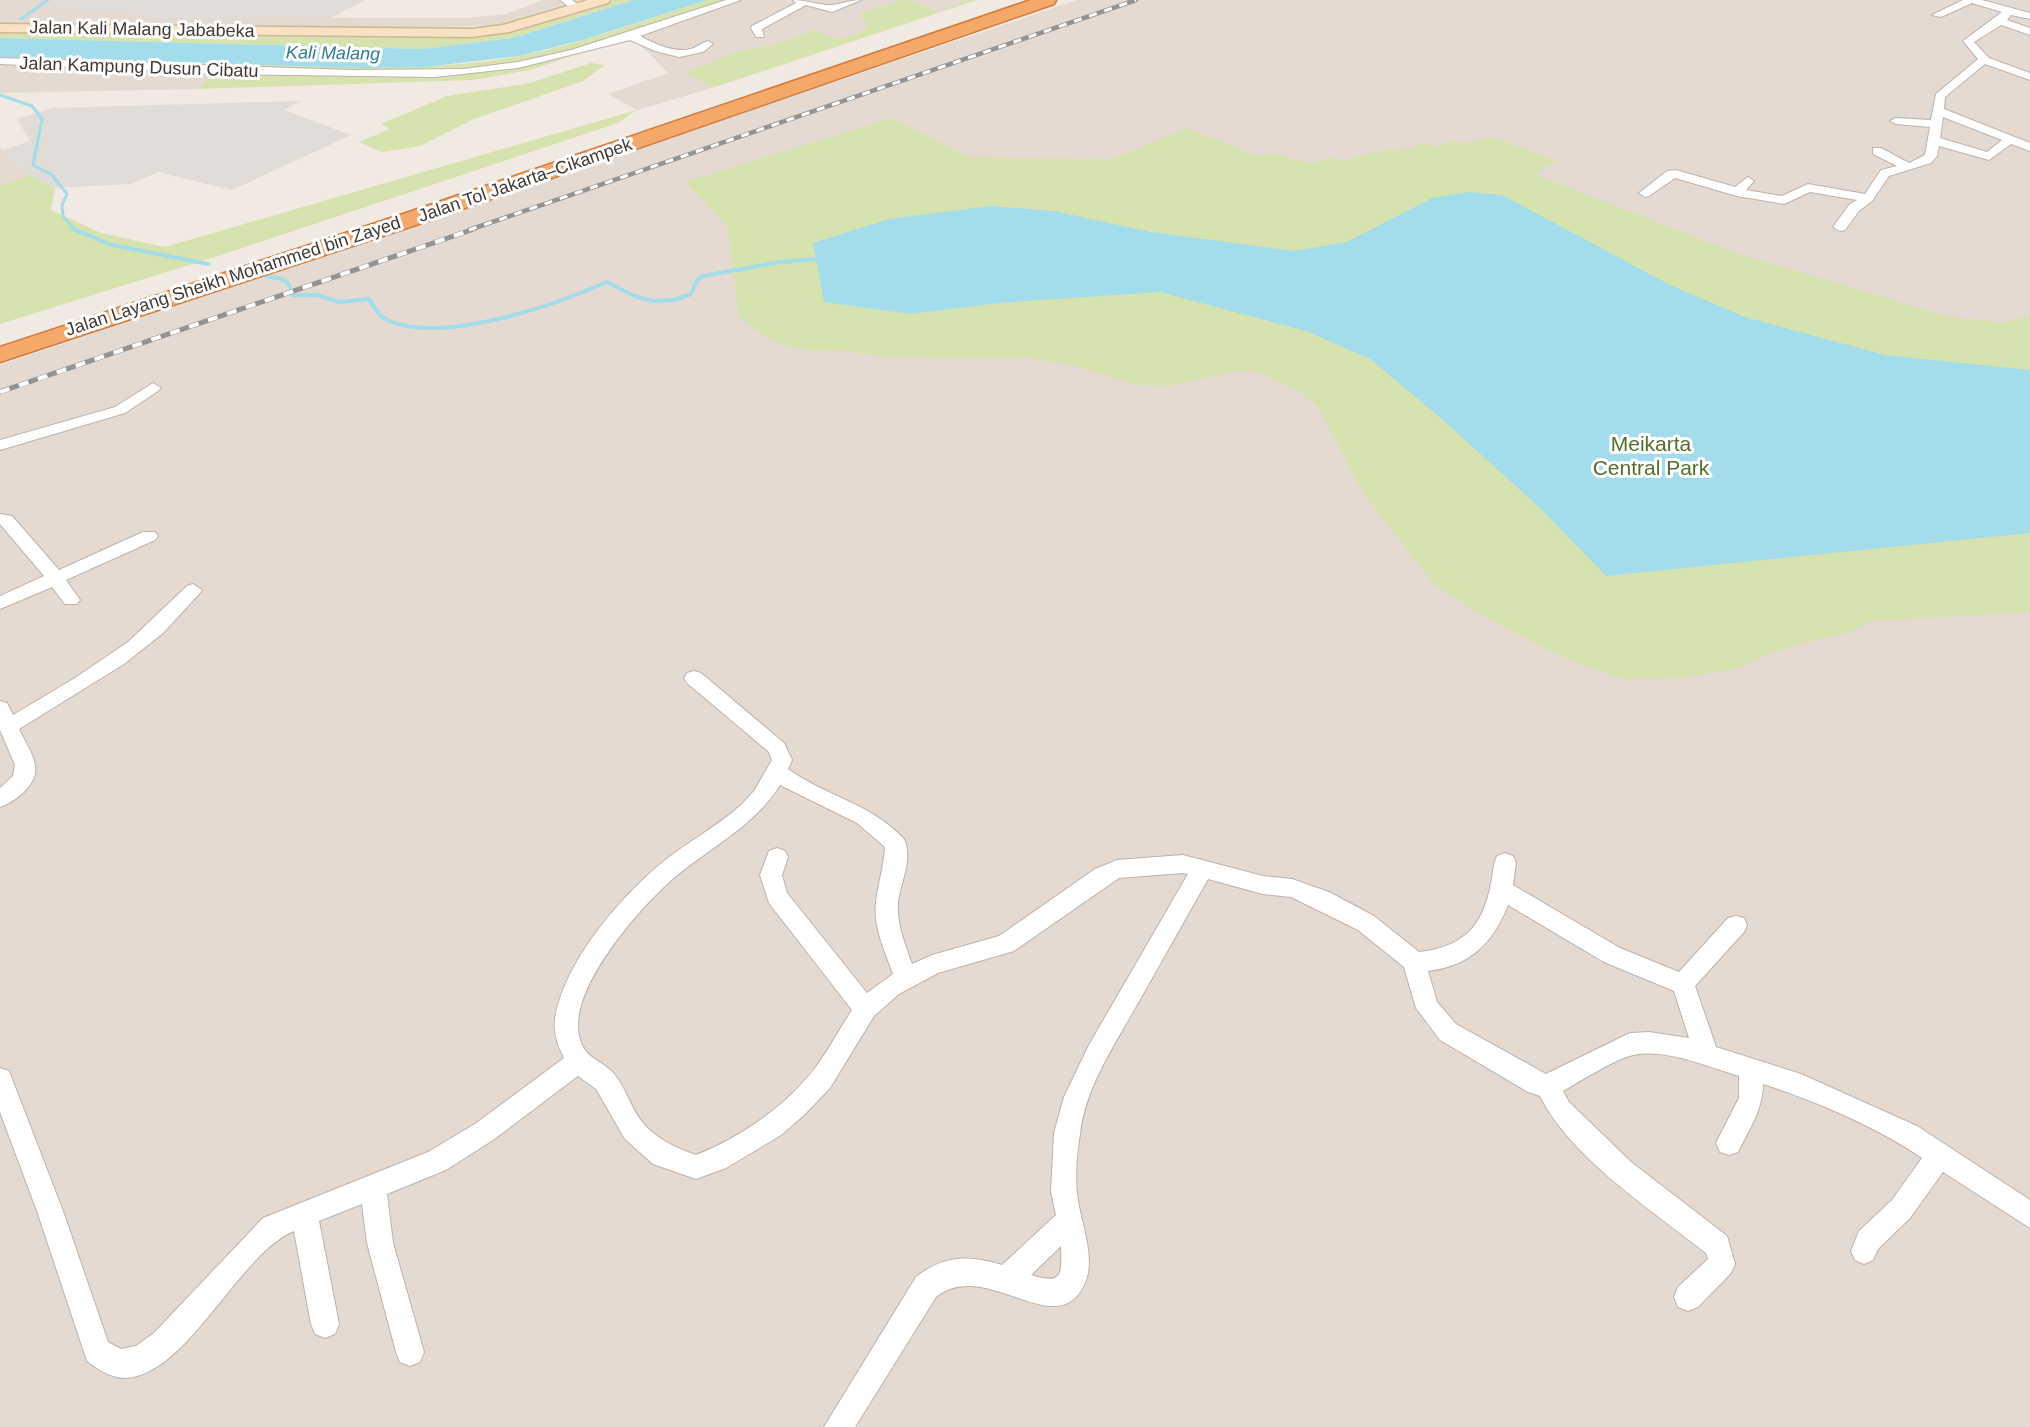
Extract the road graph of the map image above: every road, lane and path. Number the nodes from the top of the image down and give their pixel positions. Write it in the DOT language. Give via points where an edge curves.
graph roads {
  1 [pos="603,0"];
  2 [pos="736,0"];
  3 [pos="856,0"];
  4 [pos="1011,0"];
  5 [pos="1026,0"];
  6 [pos="1046,0"];
  7 [pos="801,1"];
  8 [pos="574,3"];
  9 [pos="2009,11"];
  10 [pos="1937,15"];
  11 [pos="2030,16"];
  12 [pos="2000,21"];
  13 [pos="0,22"];
  14 [pos="0,28"];
  15 [pos="2030,32"];
  16 [pos="760,35"];
  17 [pos="631,36"];
  18 [pos="708,45"];
  19 [pos="1984,58"];
  20 [pos="0,61"];
  21 [pos="2004,68"];
  22 [pos="2030,77"];
  23 [pos="1938,111"];
  24 [pos="1896,121"];
  25 [pos="1937,124"];
  26 [pos="1932,140"];
  27 [pos="2009,140"];
  28 [pos="2030,147"];
  29 [pos="1877,151"];
  30 [pos="1908,167"];
  31 [pos="1748,182"];
  32 [pos="1737,192"];
  33 [pos="1645,193"];
  34 [pos="1868,198"];
  35 [pos="1840,227"];
  36 [pos="0,334"];
  37 [pos="0,343"];
  38 [pos="0,354"];
  39 [pos="153,388"];
  40 [pos="0,445"];
  41 [pos="0,519"];
  42 [pos="149,536"];
  43 [pos="56,577"];
  44 [pos="193,590"];
  45 [pos="71,600"];
  46 [pos="0,603"];
  47 [pos="694,678"];
  48 [pos="4,717"];
  49 [pos="777,772"];
  50 [pos="0,799"];
  51 [pos="777,857"];
  52 [pos="1505,862"];
  53 [pos="1200,873"];
  54 [pos="1502,890"];
  55 [pos="1736,925"];
  56 [pos="1415,962"];
  57 [pos="906,979"];
  58 [pos="1683,984"];
  59 [pos="866,1010"];
  60 [pos="1706,1054"];
  61 [pos="578,1062"];
  62 [pos="1751,1069"];
  63 [pos="0,1079"];
  64 [pos="1548,1086"];
  65 [pos="1729,1143"];
  66 [pos="1940,1154"];
  67 [pos="373,1186"];
  68 [pos="304,1214"];
  69 [pos="2030,1215"];
  70 [pos="1070,1219"];
  71 [pos="1864,1251"];
  72 [pos="1006,1280"];
  73 [pos="1688,1297"];
  74 [pos="325,1324"];
  75 [pos="410,1352"];
  76 [pos="838,1427"];
  1 -- 8 [label="main road, Jalan Kali Malang Jababeka"];
  2 -- 17 [label="street, Jalan Kampung Dusun Cibatu"];
  3 -- 7 [label="street" via="832,9"];
  4 -- 36 [label="highway, Jalan Tol Jakarta–Cikampek"];
  5 -- 37 [label="highway, Jalan Layang Sheikh Mohammed bin Zayed"];
  6 -- 38 [label="highway, Jalan Tol Jakarta–Cikampek" via="423,216"];
  7 -- 16 [label="street" via="756,28"];
  8 -- 13 [label="main road, Jalan Kali Malang Jababeka" via="494,25 458,27"];
  8 -- 14 [label="main road, Jalan Kali Malang Jababeka" via="504,29 472,33"];
  9 -- 10 [label="street" via="1971,0"];
  9 -- 11 [label="street"];
  9 -- 12 [label="street"];
  12 -- 15 [label="street"];
  12 -- 19 [label="street" via="1968,41"];
  17 -- 18 [label="street" via="667,52 697,51"];
  17 -- 20 [label="street, Jalan Kampung Dusun Cibatu" via="519,65 437,74 130,68"];
  19 -- 21 [label="street"];
  19 -- 21 [label="street" via="2025,65"];
  19 -- 23 [label="street" via="1940,96"];
  21 -- 22 [label="street"];
  23 -- 25 [label="street"];
  23 -- 27 [label="street"];
  24 -- 25 [label="street"];
  25 -- 26 [label="street"];
  26 -- 27 [label="street" via="1989,156"];
  26 -- 30 [label="street" via="1927,160"];
  27 -- 28 [label="street"];
  29 -- 30 [label="street"];
  30 -- 34 [label="street" via="1886,173"];
  31 -- 32 [label="street"];
  32 -- 33 [label="street" via="1671,174"];
  32 -- 34 [label="street" via="1784,200 1808,188"];
  34 -- 35 [label="street" via="1854,208"];
  39 -- 40 [label="street" via="120,410"];
  41 -- 43 [label="street" via="6,520"];
  42 -- 43 [label="street"];
  43 -- 45 [label="street"];
  43 -- 46 [label="street"];
  44 -- 48 [label="street" via="151,633 111,663 63,695"];
  47 -- 49 [label="street" via="777,748 782,760"];
  48 -- 50 [label="street" via="26,774"];
  49 -- 57 [label="street" via="803,790 858,811 880,826 896,844 887,903 889,932"];
  49 -- 61 [label="street" via="763,798 749,813 672,867 640,896 588,962 568,1020 568,1040"];
  51 -- 59 [label="street" via="771,875 777,897"];
  52 -- 54 [label="street"];
  53 -- 70 [label="street" via="1096,1053 1076,1096 1067,1133 1064,1192"];
  54 -- 56 [label="street" via="1477,942 1470,948 1439,962"];
  54 -- 58 [label="street" via="1622,961 1653,976"];
  55 -- 58 [label="street"];
  56 -- 57 [label="street" via="1366,923 1305,892 1171,864 1117,869 1103,875 1006,944 932,965"];
  56 -- 64 [label="street" via="1419,991 1436,1021 1522,1077"];
  57 -- 59 [label="street"];
  58 -- 60 [label="street"];
  59 -- 61 [label="street" via="821,1080 795,1107 772,1127 717,1160 696,1167 662,1155 646,1142 634,1131 605,1081"];
  60 -- 62 [label="street"];
  60 -- 64 [label="street" via="1670,1046 1630,1044"];
  61 -- 67 [label="street" via="437,1161"];
  62 -- 65 [label="street" via="1751,1099"];
  62 -- 66 [label="street" via="1792,1082 1908,1134"];
  63 -- 68 [label="street" via="50,1211 90,1335 97,1351 107,1359 131,1363 150,1355 167,1341 254,1241 272,1227"];
  64 -- 73 [label="street" via="1560,1110 1622,1171 1718,1245 1722,1264"];
  66 -- 69 [label="street"];
  66 -- 71 [label="street" via="1901,1209 1868,1240"];
  67 -- 68 [label="street"];
  67 -- 75 [label="street" via="380,1244"];
  68 -- 74 [label="street"];
  70 -- 72 [label="street"];
  70 -- 72 [label="street" via="1075,1275 1065,1289 1050,1294"];
  72 -- 76 [label="street" via="977,1271 941,1275 926,1287"];
}
